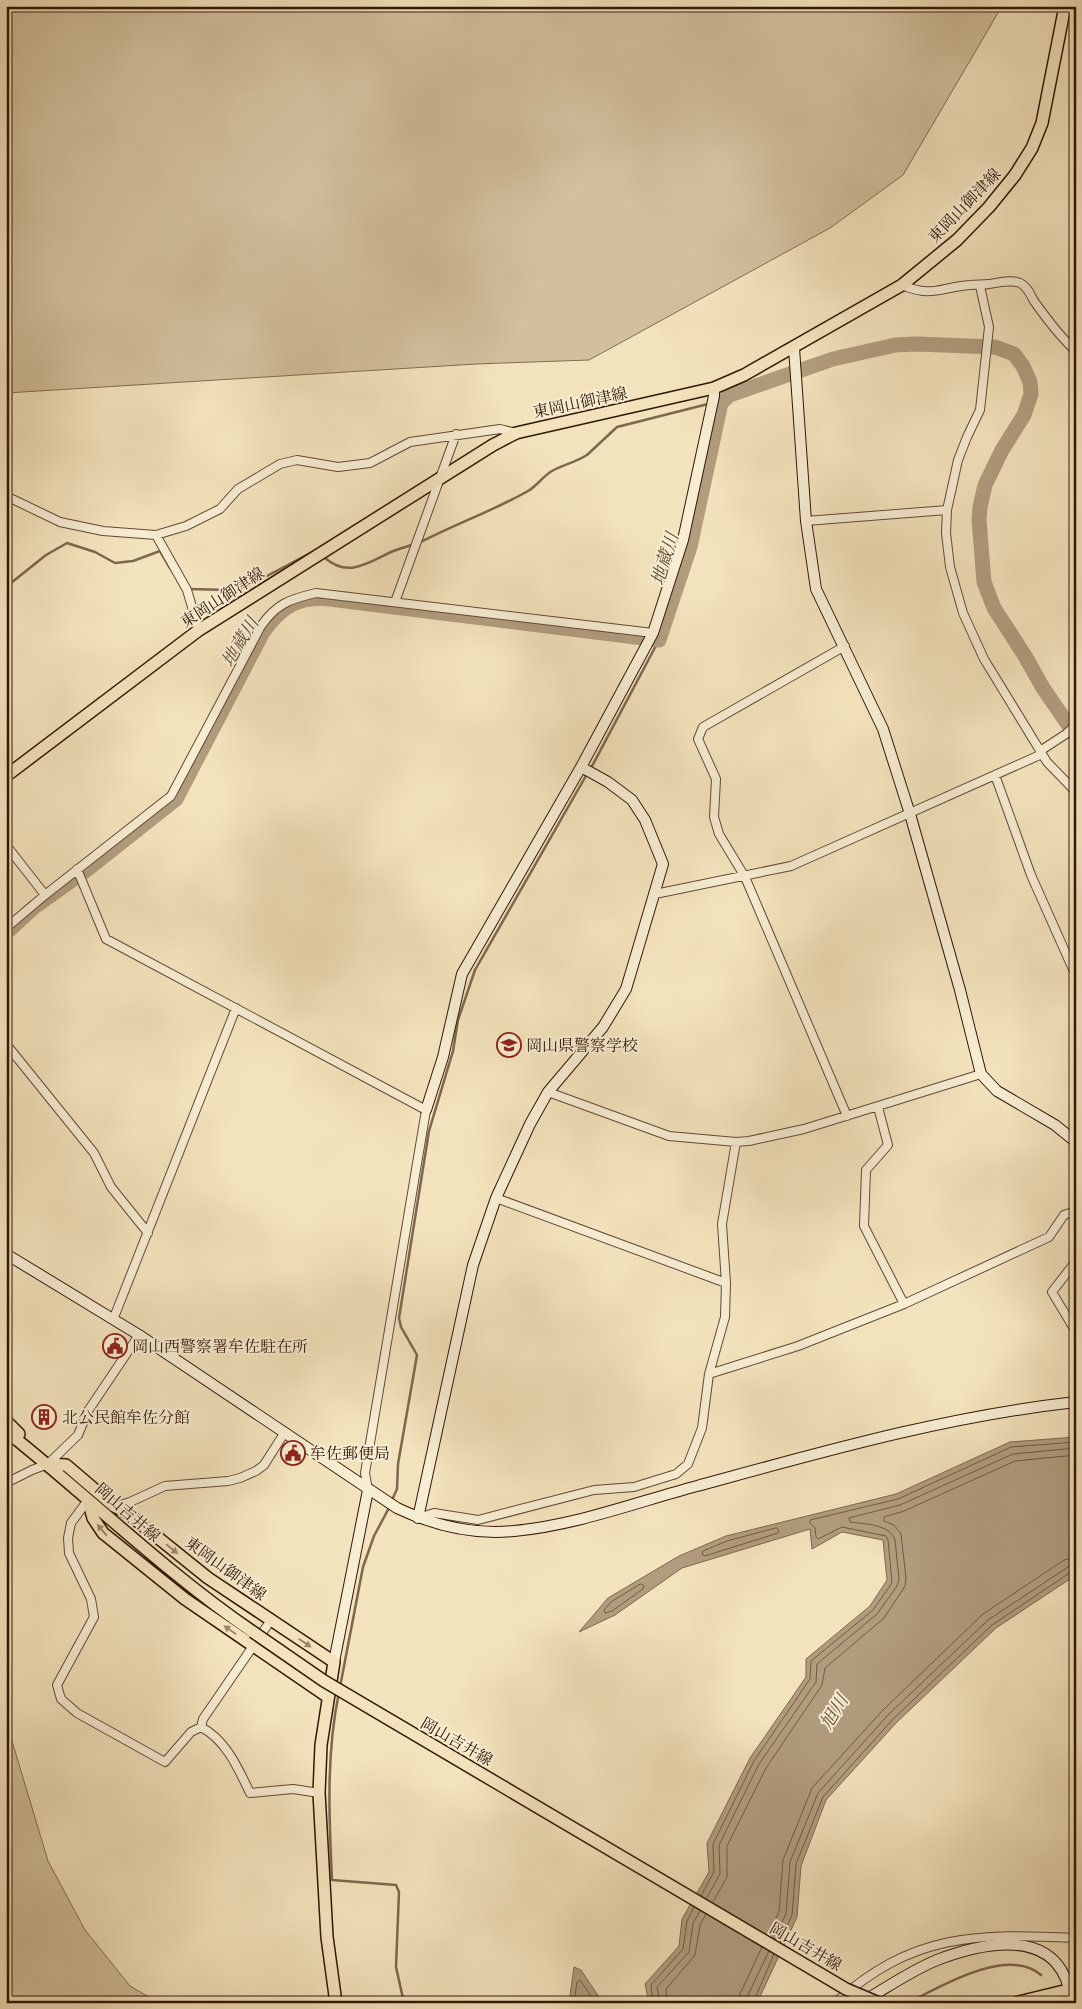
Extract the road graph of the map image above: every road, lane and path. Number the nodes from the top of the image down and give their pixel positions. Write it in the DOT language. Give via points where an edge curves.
graph roads {
  1 [pos="1065,6"];
  2 [pos="902,285"];
  3 [pos="980,286"];
  4 [pos="794,348"];
  5 [pos="1076,351"];
  6 [pos="714,388"];
  7 [pos="516,433"];
  8 [pos="456,434"];
  9 [pos="440,479"];
  10 [pos="6,496"];
  11 [pos="947,510"];
  12 [pos="806,521"];
  13 [pos="156,535"];
  14 [pos="395,602"];
  15 [pos="199,630"];
  16 [pos="653,633"];
  17 [pos="845,646"];
  18 [pos="1076,725"];
  19 [pos="1041,752"];
  20 [pos="580,767"];
  21 [pos="995,775"];
  22 [pos="6,776"];
  23 [pos="1076,792"];
  24 [pos="910,814"];
  25 [pos="6,845"];
  26 [pos="77,869"];
  27 [pos="745,877"];
  28 [pos="45,894"];
  29 [pos="656,894"];
  30 [pos="6,928"];
  31 [pos="1076,976"];
  32 [pos="236,1008"];
  33 [pos="6,1044"];
  34 [pos="981,1074"];
  35 [pos="548,1092"];
  36 [pos="878,1107"];
  37 [pos="426,1110"];
  38 [pos="847,1116"];
  39 [pos="1074,1139"];
  40 [pos="736,1142"];
  41 [pos="496,1198"];
  42 [pos="1076,1210"];
  43 [pos="148,1233"];
  44 [pos="8,1257"];
  45 [pos="1076,1261"];
  46 [pos="726,1283"];
  47 [pos="904,1304"];
  48 [pos="113,1320"];
  49 [pos="1076,1332"];
  50 [pos="138,1335"];
  51 [pos="709,1374"];
  52 [pos="1076,1402"];
  53 [pos="6,1421"];
  54 [pos="6,1431"];
  55 [pos="285,1432"];
  56 [pos="48,1464"];
  57 [pos="7,1480"];
  58 [pos="368,1490"];
  59 [pos="88,1500"];
  60 [pos="114,1506"];
  61 [pos="107,1516"];
  62 [pos="418,1518"];
  63 [pos="271,1620"];
  64 [pos="254,1648"];
  65 [pos="334,1662"];
  66 [pos="328,1697"];
  67 [pos="201,1727"];
  68 [pos="319,1793"];
  69 [pos="1076,1938"];
  70 [pos="1072,1989"];
  71 [pos="865,2002"];
  72 [pos="336,2003"];
  73 [pos="835,2003"];
  74 [pos="879,2003"];
  75 [pos="1015,2003"];
  76 [pos="1074,2003"];
  1 -- 2 [label="main road, 東岡山御津線" via="1042,122 1032,148 1015,175 958,240"];
  2 -- 3 [label="street" via="917,292"];
  2 -- 4 [label="main road, 東岡山御津線"];
  3 -- 5 [label="street" via="1007,282 1027,288 1066,343"];
  3 -- 11 [label="street" via="989,327 980,410 958,460"];
  4 -- 6 [label="main road, 東岡山御津線"];
  4 -- 12 [label="street"];
  6 -- 7 [label="main road, 東岡山御津線"];
  6 -- 16 [label="street" via="683,540"];
  7 -- 8 [label="street" via="500,429"];
  7 -- 9 [label="main road, 東岡山御津線"];
  8 -- 9 [label="street"];
  8 -- 13 [label="street" via="410,442 370,463 338,467 297,460 280,464 238,489 220,509 186,526"];
  9 -- 14 [label="street"];
  9 -- 15 [label="main road, 東岡山御津線"];
  10 -- 13 [label="street" via="60,522 103,531"];
  11 -- 12 [label="street"];
  11 -- 19 [label="street" via="950,567 963,613 996,680"];
  12 -- 17 [label="street" via="816,589"];
  13 -- 15 [label="street" via="187,590"];
  14 -- 16 [label="street"];
  14 -- 26 [label="street" via="316,593 297,597 271,612 171,796"];
  15 -- 22 [label="main road, 東岡山御津線"];
  16 -- 20 [label="street"];
  17 -- 24 [label="street" via="883,729"];
  17 -- 27 [label="street" via="703,727 698,739 716,779 714,818 719,834"];
  18 -- 19 [label="street"];
  19 -- 21 [label="street"];
  19 -- 23 [label="street"];
  20 -- 29 [label="street" via="632,800 645,820 663,864"];
  20 -- 37 [label="street" via="462,974 444,1057"];
  21 -- 24 [label="street"];
  21 -- 31 [label="street" via="1031,875"];
  24 -- 27 [label="street" via="791,866"];
  24 -- 34 [label="street"];
  25 -- 28 [label="street"];
  26 -- 28 [label="street"];
  26 -- 32 [label="street" via="106,939"];
  27 -- 29 [label="street"];
  27 -- 38 [label="street"];
  28 -- 30 [label="street"];
  29 -- 35 [label="street" via="626,989 603,1027"];
  32 -- 37 [label="street"];
  32 -- 43 [label="street"];
  33 -- 43 [label="street" via="94,1153 111,1187"];
  34 -- 36 [label="street"];
  34 -- 39 [label="street" via="997,1091 1055,1124"];
  35 -- 40 [label="street" via="669,1136"];
  35 -- 41 [label="street"];
  36 -- 38 [label="street"];
  36 -- 47 [label="street" via="888,1145 866,1170 864,1226"];
  37 -- 58 [label="street" via="365,1473"];
  38 -- 40 [label="street" via="790,1132"];
  40 -- 46 [label="street" via="722,1224"];
  41 -- 46 [label="street"];
  41 -- 62 [label="street" via="473,1265"];
  42 -- 47 [label="street" via="1064,1215 1049,1237"];
  43 -- 48 [label="street"];
  44 -- 48 [label="street"];
  45 -- 49 [label="street" via="1052,1292"];
  46 -- 51 [label="street" via="725,1317"];
  47 -- 51 [label="street" via="798,1346"];
  48 -- 50 [label="street"];
  50 -- 55 [label="street"];
  50 -- 56 [label="street" via="88,1411 78,1435"];
  51 -- 62 [label="street" via="702,1428 688,1464 676,1474 634,1487 594,1490 478,1520 434,1513"];
  52 -- 62 [label="street" via="898,1432 566,1524 513,1531 478,1530"];
  53 -- 56 [label="main road, 岡山吉井線"];
  54 -- 56 [label="main road, 岡山吉井線"];
  55 -- 58 [label="street"];
  55 -- 60 [label="street" via="264,1465 240,1478 165,1486"];
  56 -- 57 [label="street"];
  56 -- 59 [label="main road, 岡山吉井線"];
  56 -- 60 [label="main road, 東岡山御津線" via="66,1465"];
  58 -- 62 [label="street"];
  58 -- 65 [label="street"];
  59 -- 61 [label="main road, 岡山吉井線"];
  64 -- 59 [label="main road, one-way" via="185,1599 103,1533 92,1518"];
  59 -- 67 [label="street" via="71,1523 68,1538 69,1553 91,1599 94,1617 57,1685 61,1699 77,1713 165,1762 191,1732"];
  60 -- 61 [label="street"];
  60 -- 63 [label="main road, 東岡山御津線, one-way" via="126,1512 208,1578"];
  61 -- 74 [label="main road, 岡山吉井線, bridge" via="212,1605 324,1681 846,1988"];
  63 -- 64 [label="street"];
  63 -- 65 [label="main road, 東岡山御津線, one-way"];
  64 -- 66 [label="main road"];
  64 -- 67 [label="street" via="203,1719"];
  65 -- 66 [label="main road"];
  66 -- 68 [label="main road" via="320,1745"];
  67 -- 68 [label="street" via="211,1732 232,1756 250,1792 293,1790"];
  68 -- 72 [label="main road" via="327,1937"];
  69 -- 73 [label="street" via="996,1936 940,1944 902,1956 865,1978"];
  70 -- 71 [label="street" via="1059,1967 1044,1952 1032,1947 1000,1944 937,1960"];
  70 -- 75 [label="main road"];
  70 -- 76 [label="street"];
}
